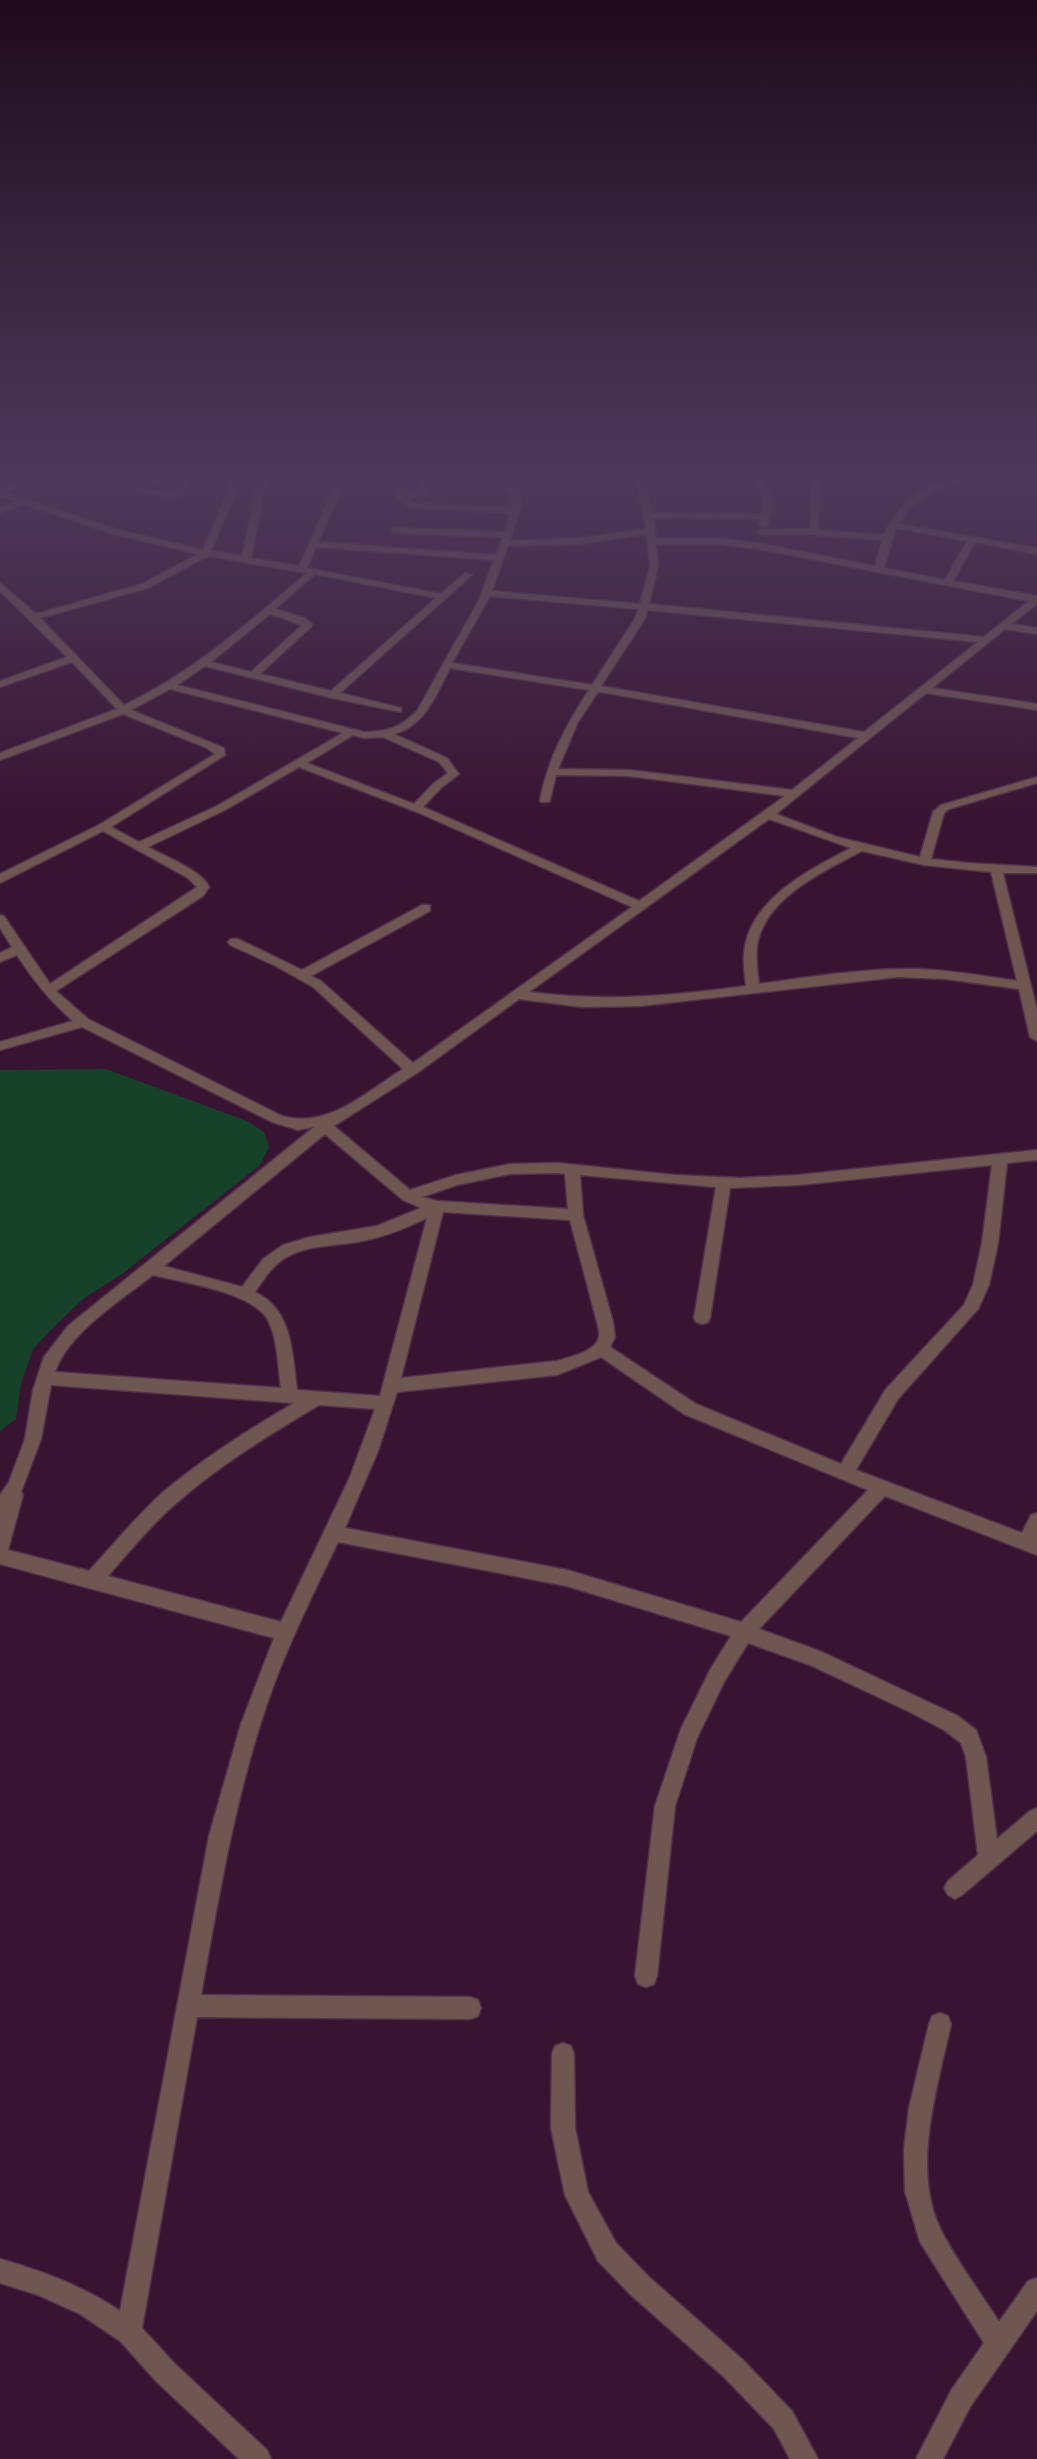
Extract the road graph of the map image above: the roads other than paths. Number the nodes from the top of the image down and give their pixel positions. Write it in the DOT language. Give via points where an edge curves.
graph roads {
  1 [pos="6,592"];
  2 [pos="124,592"];
  3 [pos="289,592"];
  4 [pos="418,592"];
  5 [pos="450,592"];
  6 [pos="648,592"];
  7 [pos="998,592"];
  8 [pos="487,593"];
  9 [pos="444,597"];
  10 [pos="1036,599"];
  11 [pos="644,607"];
  12 [pos="267,610"];
  13 [pos="34,617"];
  14 [pos="1004,626"];
  15 [pos="1037,632"];
  16 [pos="986,640"];
  17 [pos="72,659"];
  18 [pos="203,663"];
  19 [pos="446,665"];
  20 [pos="253,675"];
  21 [pos="0,684"];
  22 [pos="169,686"];
  23 [pos="596,688"];
  24 [pos="924,690"];
  25 [pos="332,695"];
  26 [pos="1037,707"];
  27 [pos="123,710"];
  28 [pos="397,710"];
  29 [pos="352,732"];
  30 [pos="384,734"];
  31 [pos="867,736"];
  32 [pos="0,757"];
  33 [pos="300,764"];
  34 [pos="551,772"];
  35 [pos="1037,780"];
  36 [pos="795,794"];
  37 [pos="546,800"];
  38 [pos="416,808"];
  39 [pos="768,814"];
  40 [pos="103,827"];
  41 [pos="863,846"];
  42 [pos="139,847"];
  43 [pos="924,862"];
  44 [pos="1037,870"];
  45 [pos="997,871"];
  46 [pos="0,879"];
  47 [pos="640,906"];
  48 [pos="426,908"];
  49 [pos="0,919"];
  50 [pos="234,942"];
  51 [pos="20,948"];
  52 [pos="0,958"];
  53 [pos="301,975"];
  54 [pos="1024,986"];
  55 [pos="49,990"];
  56 [pos="753,990"];
  57 [pos="517,995"];
  58 [pos="82,1022"];
  59 [pos="1037,1037"];
  60 [pos="0,1046"];
  61 [pos="412,1070"];
  62 [pos="329,1123"];
  63 [pos="1037,1155"];
  64 [pos="999,1159"];
  65 [pos="572,1169"];
  66 [pos="724,1182"];
  67 [pos="408,1196"];
  68 [pos="437,1206"];
  69 [pos="576,1215"];
  70 [pos="150,1268"];
  71 [pos="245,1294"];
  72 [pos="702,1318"];
  73 [pos="601,1348"];
  74 [pos="46,1378"];
  75 [pos="388,1394"];
  76 [pos="290,1395"];
  77 [pos="317,1398"];
  78 [pos="845,1473"];
  79 [pos="16,1486"];
  80 [pos="881,1488"];
  81 [pos="0,1509"];
  82 [pos="1037,1521"];
  83 [pos="332,1533"];
  84 [pos="1032,1545"];
  85 [pos="0,1549"];
  86 [pos="0,1556"];
  87 [pos="92,1581"];
  88 [pos="286,1632"];
  89 [pos="744,1632"];
  90 [pos="1037,1818"];
  91 [pos="989,1858"];
  92 [pos="955,1888"];
  93 [pos="646,1976"];
  94 [pos="187,2007"];
  95 [pos="470,2008"];
  96 [pos="940,2024"];
  97 [pos="563,2054"];
  98 [pos="0,2271"];
  99 [pos="1037,2290"];
  100 [pos="129,2332"];
  101 [pos="999,2344"];
  102 [pos="258,2459"];
  103 [pos="805,2459"];
  104 [pos="929,2459"];
  1 -- 13 [label="street"];
  2 -- 13 [label="street"];
  3 -- 12 [label="street"];
  4 -- 9 [label="street"];
  5 -- 9 [label="street"];
  6 -- 11 [label="street"];
  7 -- 10 [label="street"];
  8 -- 11 [label="street"];
  8 -- 19 [label="street"];
  9 -- 25 [label="street"];
  10 -- 14 [label="street"];
  11 -- 16 [label="street"];
  11 -- 23 [label="street"];
  12 -- 18 [label="street"];
  12 -- 20 [label="street" via="308,625"];
  13 -- 17 [label="street"];
  14 -- 15 [label="street"];
  14 -- 16 [label="street"];
  16 -- 24 [label="street"];
  17 -- 21 [label="street"];
  17 -- 27 [label="street"];
  18 -- 20 [label="street"];
  18 -- 22 [label="street"];
  19 -- 23 [label="street"];
  19 -- 30 [label="street" via="422,713 405,728"];
  20 -- 25 [label="street"];
  22 -- 27 [label="street"];
  22 -- 29 [label="street"];
  23 -- 31 [label="street"];
  23 -- 34 [label="street" via="573,722"];
  24 -- 26 [label="street"];
  24 -- 31 [label="street"];
  25 -- 28 [label="street"];
  27 -- 32 [label="street"];
  27 -- 40 [label="street" via="220,750 220,755"];
  29 -- 30 [label="street"];
  29 -- 33 [label="street"];
  30 -- 38 [label="street" via="442,760 454,774"];
  31 -- 36 [label="street"];
  33 -- 38 [label="street"];
  33 -- 42 [label="street"];
  34 -- 36 [label="street" via="629,772"];
  34 -- 37 [label="street"];
  35 -- 43 [label="street" via="945,807 939,812"];
  36 -- 39 [label="street"];
  38 -- 47 [label="street"];
  39 -- 41 [label="street" via="799,828"];
  39 -- 47 [label="street"];
  40 -- 42 [label="street"];
  40 -- 46 [label="street"];
  41 -- 43 [label="street"];
  41 -- 56 [label="street" via="806,876 777,901 759,925 750,951"];
  42 -- 55 [label="street" via="192,876 203,887"];
  43 -- 45 [label="street"];
  44 -- 45 [label="street"];
  45 -- 54 [label="street"];
  47 -- 57 [label="street"];
  48 -- 53 [label="street"];
  49 -- 51 [label="street"];
  50 -- 53 [label="street"];
  51 -- 52 [label="street"];
  51 -- 55 [label="street"];
  53 -- 61 [label="street" via="334,999"];
  54 -- 56 [label="street" via="900,973"];
  54 -- 59 [label="street"];
  55 -- 58 [label="street"];
  56 -- 57 [label="street" via="601,1003"];
  57 -- 61 [label="street"];
  58 -- 60 [label="street"];
  58 -- 62 [label="street" via="276,1119 298,1125"];
  61 -- 62 [label="street"];
  62 -- 67 [label="street"];
  62 -- 70 [label="street"];
  63 -- 64 [label="street"];
  64 -- 66 [label="street" via="799,1180"];
  64 -- 78 [label="street" via="990,1243 981,1285 970,1310 892,1394"];
  65 -- 66 [label="street"];
  65 -- 67 [label="street" via="510,1169 456,1180"];
  65 -- 69 [label="street"];
  66 -- 72 [label="street"];
  67 -- 68 [label="street"];
  68 -- 69 [label="street"];
  68 -- 71 [label="street" via="369,1234 290,1248 276,1257"];
  68 -- 75 [label="street"];
  69 -- 73 [label="street" via="605,1322 607,1337"];
  70 -- 71 [label="street"];
  70 -- 74 [label="street" via="74,1330 52,1357"];
  71 -- 76 [label="street" via="262,1301 273,1312"];
  73 -- 75 [label="street" via="557,1368"];
  73 -- 78 [label="street" via="690,1409"];
  74 -- 76 [label="street"];
  74 -- 79 [label="street" via="33,1439"];
  75 -- 77 [label="street"];
  75 -- 83 [label="street" via="369,1452"];
  76 -- 77 [label="street"];
  77 -- 87 [label="street" via="237,1445 203,1471 148,1518"];
  78 -- 80 [label="street"];
  79 -- 81 [label="street"];
  79 -- 85 [label="street"];
  80 -- 84 [label="street"];
  80 -- 89 [label="street"];
  82 -- 84 [label="street"];
  83 -- 88 [label="street"];
  83 -- 89 [label="street" via="567,1578"];
  86 -- 87 [label="street"];
  87 -- 88 [label="street"];
  88 -- 94 [label="street" via="235,1775 219,1836"];
  89 -- 91 [label="street" via="815,1658 951,1723 969,1737 976,1757"];
  89 -- 93 [label="street" via="688,1736 665,1806"];
  90 -- 91 [label="street"];
  91 -- 92 [label="street"];
  94 -- 95 [label="street"];
  94 -- 100 [label="street"];
  96 -- 101 [label="street" via="921,2108 916,2149 917,2191 929,2233"];
  97 -- 103 [label="street" via="563,2128 577,2195 607,2252 733,2368 783,2420"];
  98 -- 100 [label="street" via="40,2283 89,2305"];
  99 -- 101 [label="street"];
  100 -- 102 [label="street" via="165,2372"];
  101 -- 104 [label="street" via="961,2398"];
}
